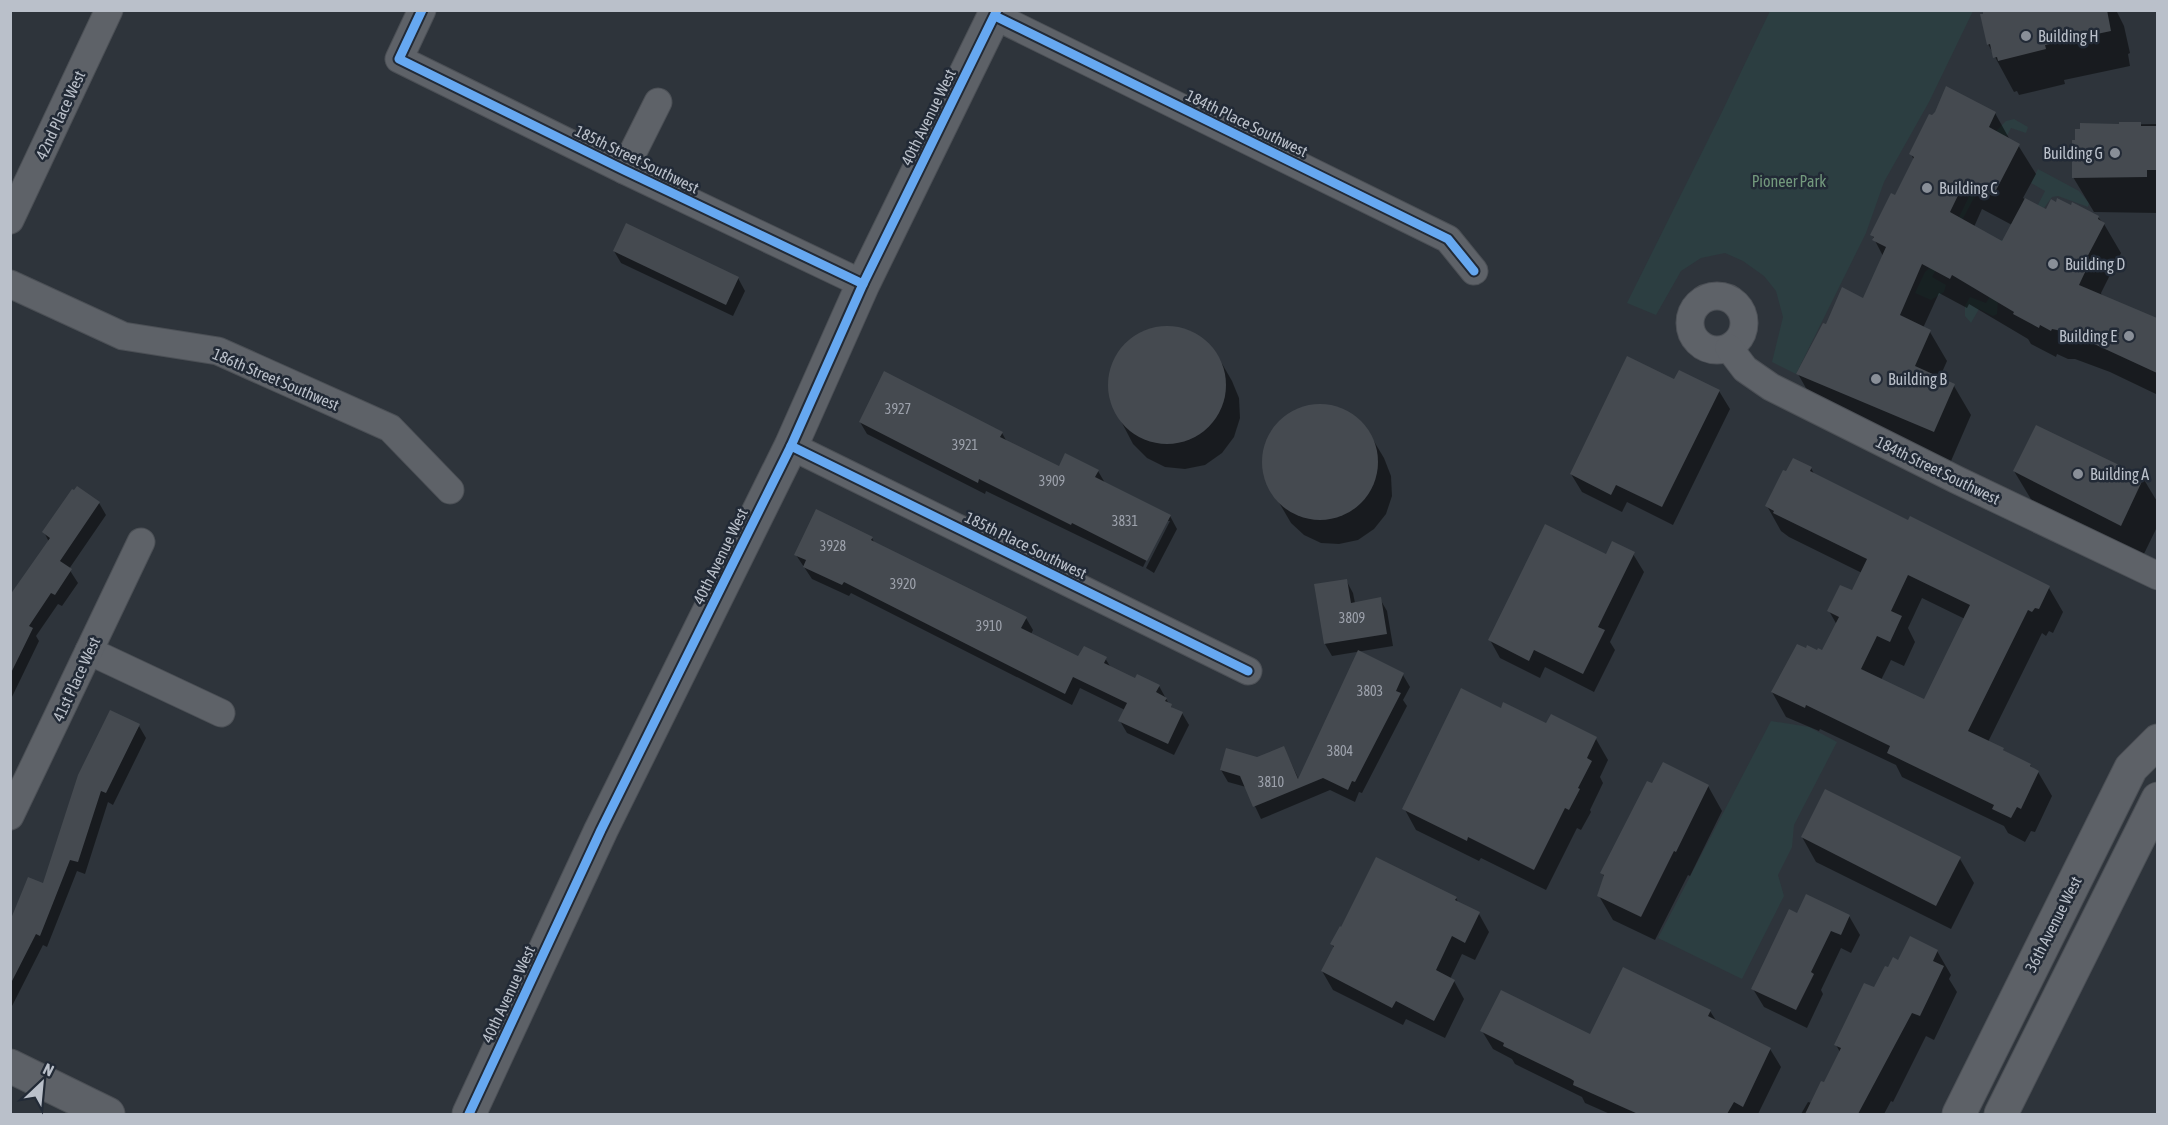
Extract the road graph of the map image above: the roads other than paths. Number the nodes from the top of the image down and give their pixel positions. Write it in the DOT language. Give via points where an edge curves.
graph roads {
  1 [pos="109,10"];
  2 [pos="422,10"];
  3 [pos="996,13"];
  4 [pos="658,102"];
  5 [pos="624,170"];
  6 [pos="10,220"];
  7 [pos="1474,271"];
  8 [pos="10,284"];
  9 [pos="863,284"];
  10 [pos="1729,348"];
  11 [pos="791,446"];
  12 [pos="450,490"];
  13 [pos="141,542"];
  14 [pos="2157,576"];
  15 [pos="89,651"];
  16 [pos="1248,671"];
  17 [pos="221,713"];
  18 [pos="2157,741"];
  19 [pos="2157,799"];
  20 [pos="10,816"];
  21 [pos="10,1066"];
  22 [pos="108,1114"];
  23 [pos="469,1114"];
  24 [pos="1959,1114"];
  25 [pos="2001,1114"];
  1 -- 6 [label="street, 42nd Place West"];
  2 -- 5 [label="street, 185th Street Southwest" via="399,59"];
  3 -- 7 [label="street, 184th Place Southwest" via="1448,239"];
  3 -- 9 [label="street, 40th Avenue West"];
  4 -- 5 [label="street, 185th Street Southwest"];
  5 -- 9 [label="street, 185th Street Southwest"];
  8 -- 12 [label="street, 186th Street Southwest" via="123,336 218,351 390,428"];
  9 -- 11 [label="street, 40th Avenue West"];
  10 -- 14 [label="street, 184th Street Southwest" via="1745,369 1771,387"];
  11 -- 16 [label="street, 185th Place Southwest"];
  11 -- 23 [label="street, 40th Avenue West" via="602,830"];
  13 -- 15 [label="street, 41st Place West"];
  15 -- 17 [label="street"];
  15 -- 20 [label="street, 41st Place West"];
  18 -- 24 [label="street, 36th Avenue West" via="2131,768"];
  19 -- 25 [label="street"];
  21 -- 22 [label="street"];
}
